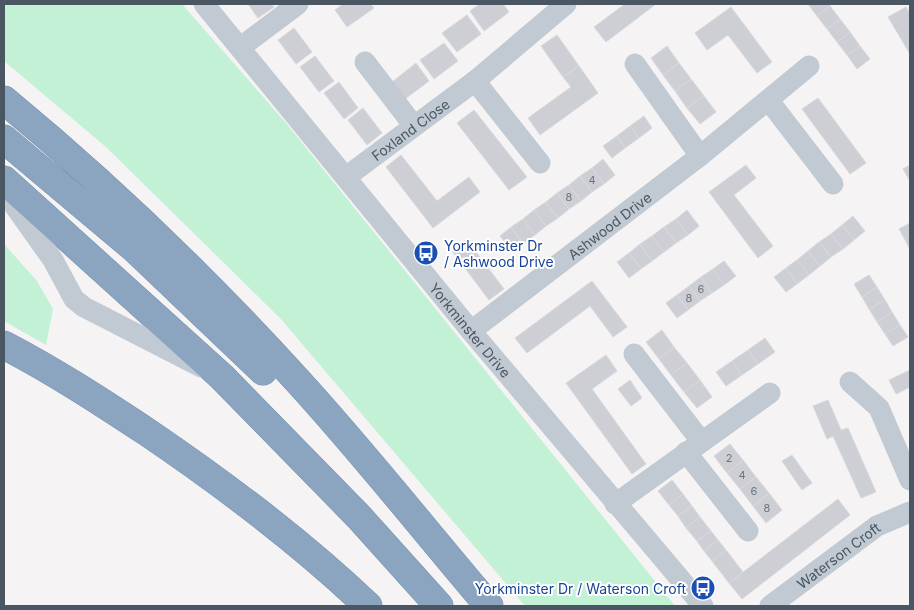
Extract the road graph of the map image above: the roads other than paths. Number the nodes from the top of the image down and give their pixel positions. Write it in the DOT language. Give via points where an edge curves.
graph roads {
  1 [pos="204,4"];
  2 [pos="298,4"];
  3 [pos="566,4"];
  4 [pos="241,47"];
  5 [pos="365,62"];
  6 [pos="635,64"];
  7 [pos="810,66"];
  8 [pos="474,81"];
  9 [pos="4,100"];
  10 [pos="769,101"];
  11 [pos="414,126"];
  12 [pos="4,138"];
  13 [pos="700,156"];
  14 [pos="540,163"];
  15 [pos="346,177"];
  16 [pos="4,180"];
  17 [pos="833,184"];
  18 [pos="4,191"];
  19 [pos="471,331"];
  20 [pos="4,345"];
  21 [pos="634,354"];
  22 [pos="222,377"];
  23 [pos="850,382"];
  24 [pos="770,393"];
  25 [pos="694,446"];
  26 [pos="910,480"];
  27 [pos="615,504"];
  28 [pos="910,512"];
  29 [pos="748,531"];
  30 [pos="368,606"];
  31 [pos="439,606"];
  32 [pos="488,606"];
  33 [pos="703,606"];
  34 [pos="770,606"];
  1 -- 4 [label="street, Yorkminster Drive"];
  2 -- 4 [label="street"];
  3 -- 8 [label="street, Foxland Close"];
  4 -- 15 [label="street, Yorkminster Drive"];
  5 -- 11 [label="street"];
  6 -- 13 [label="street"];
  7 -- 10 [label="street, Ashwood Drive"];
  8 -- 11 [label="street, Foxland Close"];
  8 -- 14 [label="street"];
  9 -- 32 [label="highway" via="68,153 185,264 296,379"];
  10 -- 13 [label="street, Ashwood Drive"];
  10 -- 17 [label="street"];
  11 -- 15 [label="street, Foxland Close"];
  12 -- 32 [label="highway" via="135,248 261,368"];
  13 -- 19 [label="street, Ashwood Drive"];
  15 -- 19 [label="street, Yorkminster Drive"];
  16 -- 22 [label="highway"];
  18 -- 22 [label="street" via="53,260 74,299"];
  19 -- 27 [label="street, Yorkminster Drive"];
  20 -- 30 [label="highway" via="76,385 252,506 327,567"];
  21 -- 25 [label="street"];
  22 -- 31 [label="highway" via="359,517"];
  23 -- 26 [label="street" via="879,408"];
  24 -- 25 [label="street"];
  25 -- 27 [label="street"];
  25 -- 29 [label="street"];
  27 -- 33 [label="street, Yorkminster Drive"];
  28 -- 34 [label="street, Waterson Croft" via="877,526"];
}
